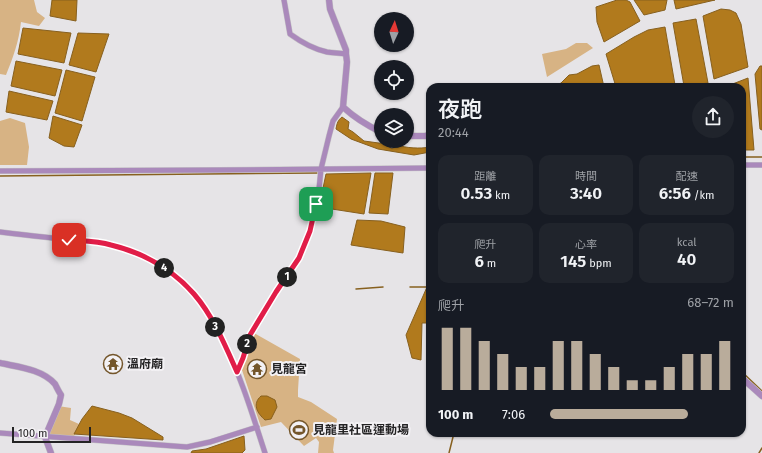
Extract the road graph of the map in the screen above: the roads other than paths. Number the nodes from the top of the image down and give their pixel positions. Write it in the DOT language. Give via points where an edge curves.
graph roads {
  1 [pos="284,0"];
  2 [pos="329,0"];
  3 [pos="346,54"];
  4 [pos="343,108"];
  5 [pos="374,128"];
  6 [pos="414,136"];
  7 [pos="426,136"];
  8 [pos="746,165"];
  9 [pos="762,165"];
  10 [pos="426,168"];
  11 [pos="321,169"];
  12 [pos="0,171"];
  13 [pos="0,232"];
  14 [pos="0,363"];
  15 [pos="237,372"];
  16 [pos="746,382"];
  17 [pos="762,396"];
  18 [pos="257,427"];
  19 [pos="0,433"];
  20 [pos="45,437"];
  21 [pos="51,453"];
  22 [pos="265,453"];
  1 -- 3 [label="street" via="290,34 314,48"];
  2 -- 3 [label="street"];
  3 -- 4 [label="street"];
  4 -- 5 [label="street"];
  4 -- 11 [label="street" via="333,121"];
  6 -- 7 [label="street"];
  8 -- 9 [label="street"];
  10 -- 11 [label="street"];
  11 -- 12 [label="street"];
  11 -- 15 [label="street" via="320,189 310,231 299,258 250,335"];
  13 -- 15 [label="street" via="110,244 157,263 194,294 218,332"];
  14 -- 20 [label="street" via="35,371 55,384 61,395"];
  15 -- 18 [label="street"];
  16 -- 17 [label="street"];
  18 -- 20 [label="street" via="187,447"];
  18 -- 22 [label="street"];
  19 -- 20 [label="street"];
  20 -- 21 [label="street"];
}
